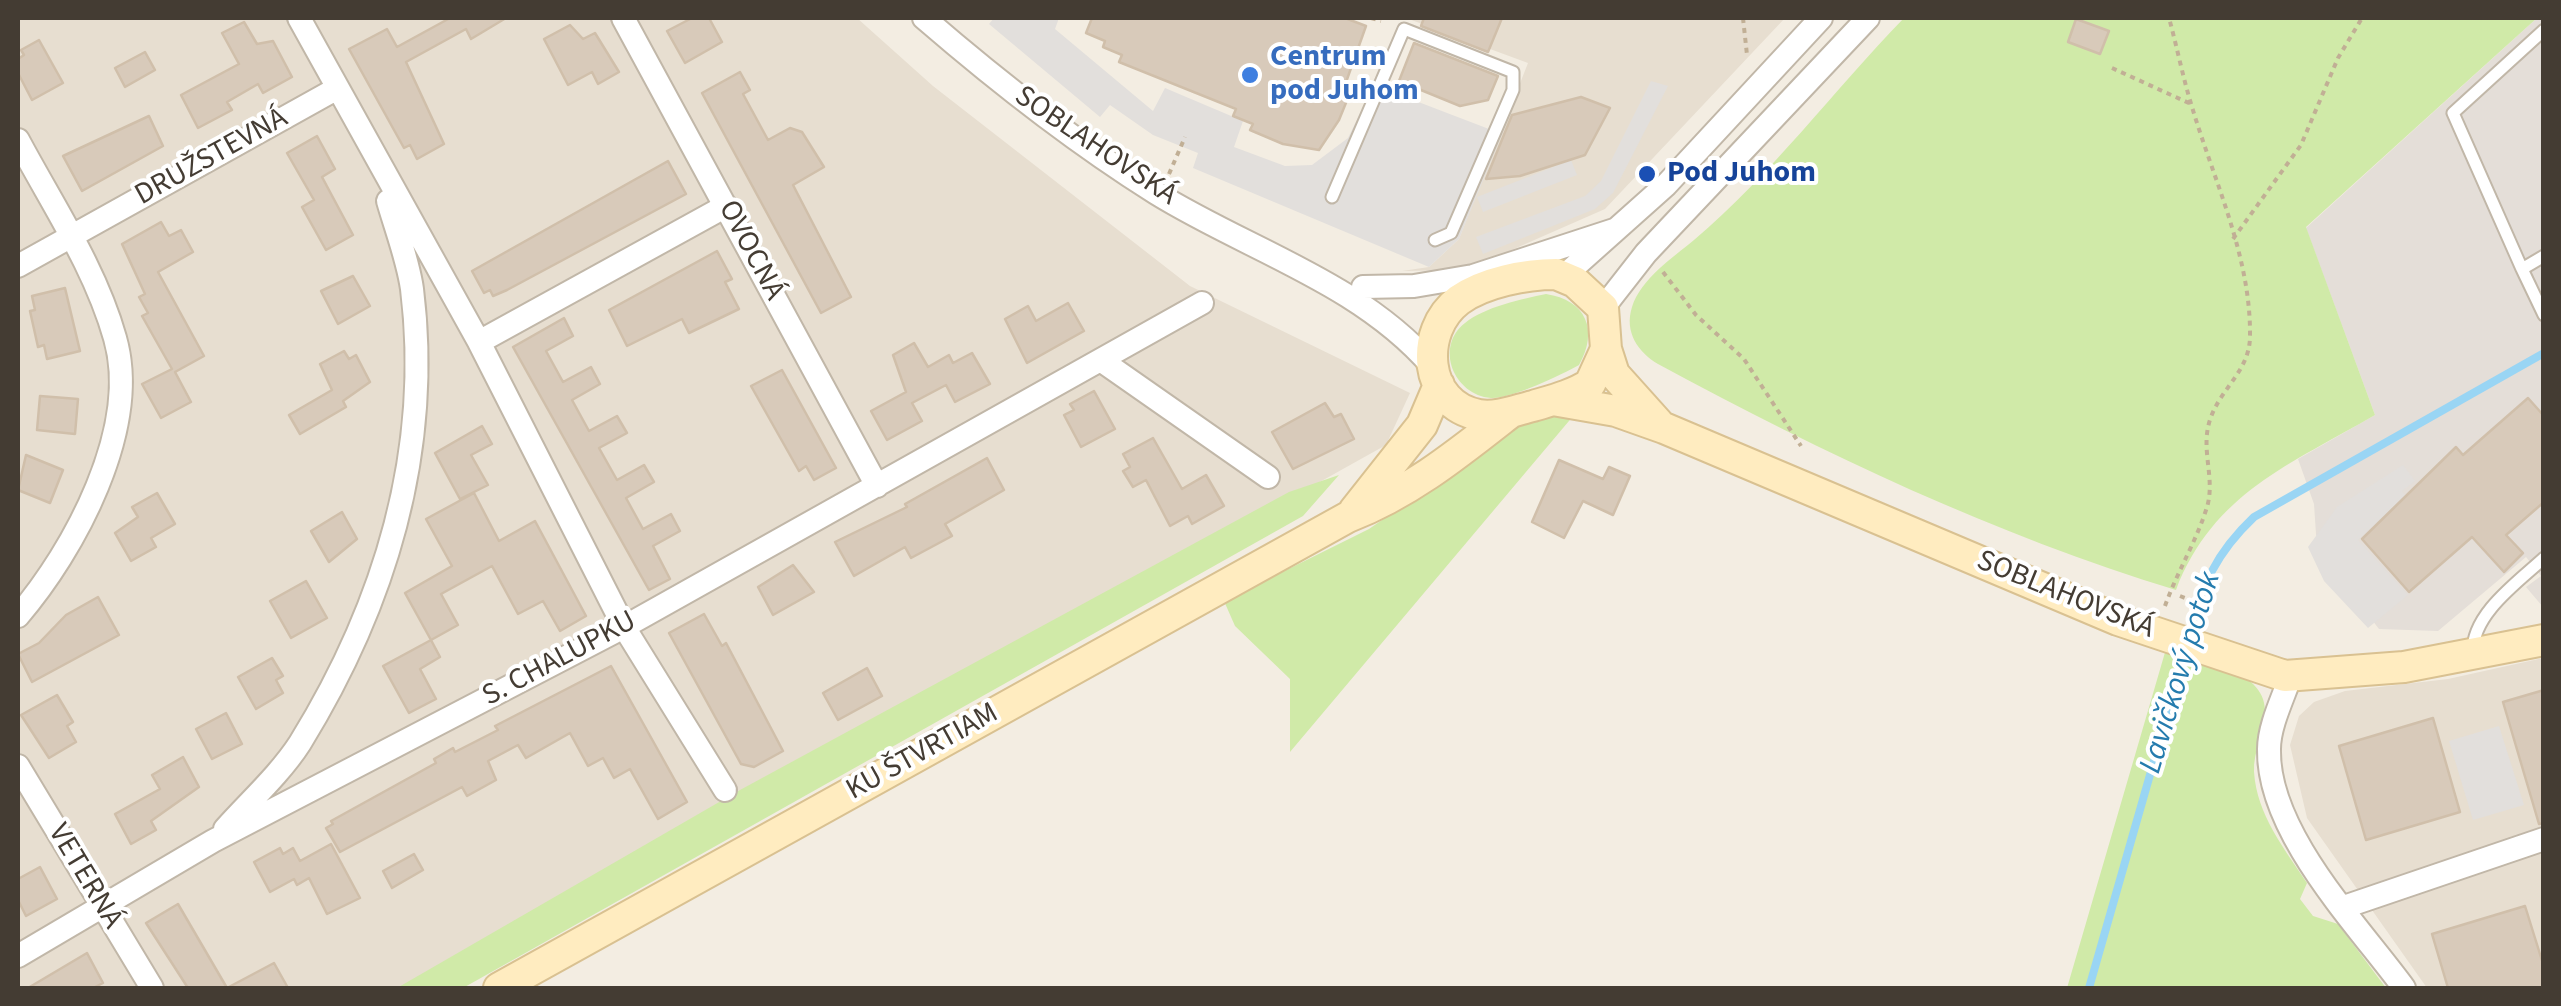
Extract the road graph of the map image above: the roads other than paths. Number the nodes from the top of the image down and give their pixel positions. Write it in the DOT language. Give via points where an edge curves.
graph roads {
  1 [pos="622,18"];
  2 [pos="924,18"];
  3 [pos="1822,18"];
  4 [pos="1868,18"];
  5 [pos="309,21"];
  6 [pos="2544,30"];
  7 [pos="336,88"];
  8 [pos="18,140"];
  9 [pos="378,164"];
  10 [pos="1332,197"];
  11 [pos="726,206"];
  12 [pos="1622,228"];
  13 [pos="70,238"];
  14 [pos="1435,240"];
  15 [pos="1279,256"];
  16 [pos="2544,256"];
  17 [pos="18,266"];
  18 [pos="2522,269"];
  19 [pos="1564,276"];
  20 [pos="1467,287"];
  21 [pos="1202,302"];
  22 [pos="1602,308"];
  23 [pos="2544,314"];
  24 [pos="479,342"];
  25 [pos="1606,349"];
  26 [pos="1102,361"];
  27 [pos="1435,376"];
  28 [pos="1553,400"];
  29 [pos="1511,412"];
  30 [pos="1664,428"];
  31 [pos="1268,477"];
  32 [pos="877,486"];
  33 [pos="1348,518"];
  34 [pos="2544,558"];
  35 [pos="18,616"];
  36 [pos="624,626"];
  37 [pos="2544,640"];
  38 [pos="2473,655"];
  39 [pos="2292,676"];
  40 [pos="18,766"];
  41 [pos="725,790"];
  42 [pos="2544,839"];
  43 [pos="214,841"];
  44 [pos="2344,907"];
  45 [pos="103,908"];
  46 [pos="18,956"];
  47 [pos="152,988"];
  48 [pos="498,988"];
  49 [pos="2404,988"];
  1 -- 11 [label="street, OVOCNÁ"];
  2 -- 15 [label="street, SOBLAHOVSKÁ" via="1071,136 1158,194"];
  3 -- 12 [label="street"];
  4 -- 22 [label="street"];
  5 -- 7 [label="street"];
  6 -- 18 [label="lane" via="2453,113"];
  7 -- 9 [label="street"];
  7 -- 13 [label="street, DRUŽSTEVNÁ"];
  8 -- 13 [label="street"];
  9 -- 24 [label="street"];
  9 -- 43 [label="street" via="412,286 418,410 401,515 358,632 298,746"];
  10 -- 14 [label="lane" via="1404,29 1513,72 1514,90 1451,233"];
  11 -- 24 [label="street"];
  11 -- 32 [label="street, OVOCNÁ"];
  12 -- 19 [label="street"];
  12 -- 20 [label="street, SOBLAHOVSKÁ"];
  13 -- 17 [label="street, DRUŽSTEVNÁ"];
  13 -- 35 [label="street" via="97,282 117,343 118,400 83,520 52,576"];
  15 -- 20 [label="street, SOBLAHOVSKÁ" via="1363,287 1423,300"];
  15 -- 27 [label="street, SOBLAHOVSKÁ" via="1401,332"];
  16 -- 18 [label="lane"];
  18 -- 23 [label="lane"];
  19 -- 20 [label="street"];
  19 -- 22 [label="street"];
  20 -- 27 [label="street, KU ŠTVRTIAM" via="1436,330"];
  21 -- 26 [label="street, S. CHALUPKU"];
  22 -- 25 [label="street"];
  24 -- 36 [label="street"];
  25 -- 28 [label="street, KU ŠTVRTIAM" via="1590,384"];
  25 -- 30 [label="street" via="1614,374"];
  26 -- 31 [label="street"];
  26 -- 32 [label="street, S. CHALUPKU"];
  27 -- 29 [label="street, KU ŠTVRTIAM" via="1464,410"];
  27 -- 33 [label="street, KU ŠTVRTIAM" via="1422,425"];
  28 -- 29 [label="street, KU ŠTVRTIAM"];
  28 -- 30 [label="street, SOBLAHOVSKÁ"];
  29 -- 33 [label="street, KU ŠTVRTIAM" via="1424,478"];
  30 -- 39 [label="street, SOBLAHOVSKÁ" via="2154,634"];
  32 -- 36 [label="street, S. CHALUPKU"];
  33 -- 48 [label="street, KU ŠTVRTIAM"];
  34 -- 38 [label="lane" via="2487,614 2473,638"];
  36 -- 41 [label="street"];
  36 -- 43 [label="street, S. CHALUPKU"];
  37 -- 38 [label="street, SOBLAHOVSKÁ"];
  38 -- 39 [label="street, SOBLAHOVSKÁ"];
  39 -- 44 [label="street" via="2268,746 2272,788 2292,834"];
  40 -- 45 [label="street, VETERNÁ"];
  42 -- 44 [label="street"];
  43 -- 45 [label="street, S. CHALUPKU"];
  44 -- 49 [label="street"];
  45 -- 46 [label="street, S. CHALUPKU"];
  45 -- 47 [label="street, VETERNÁ"];
}
